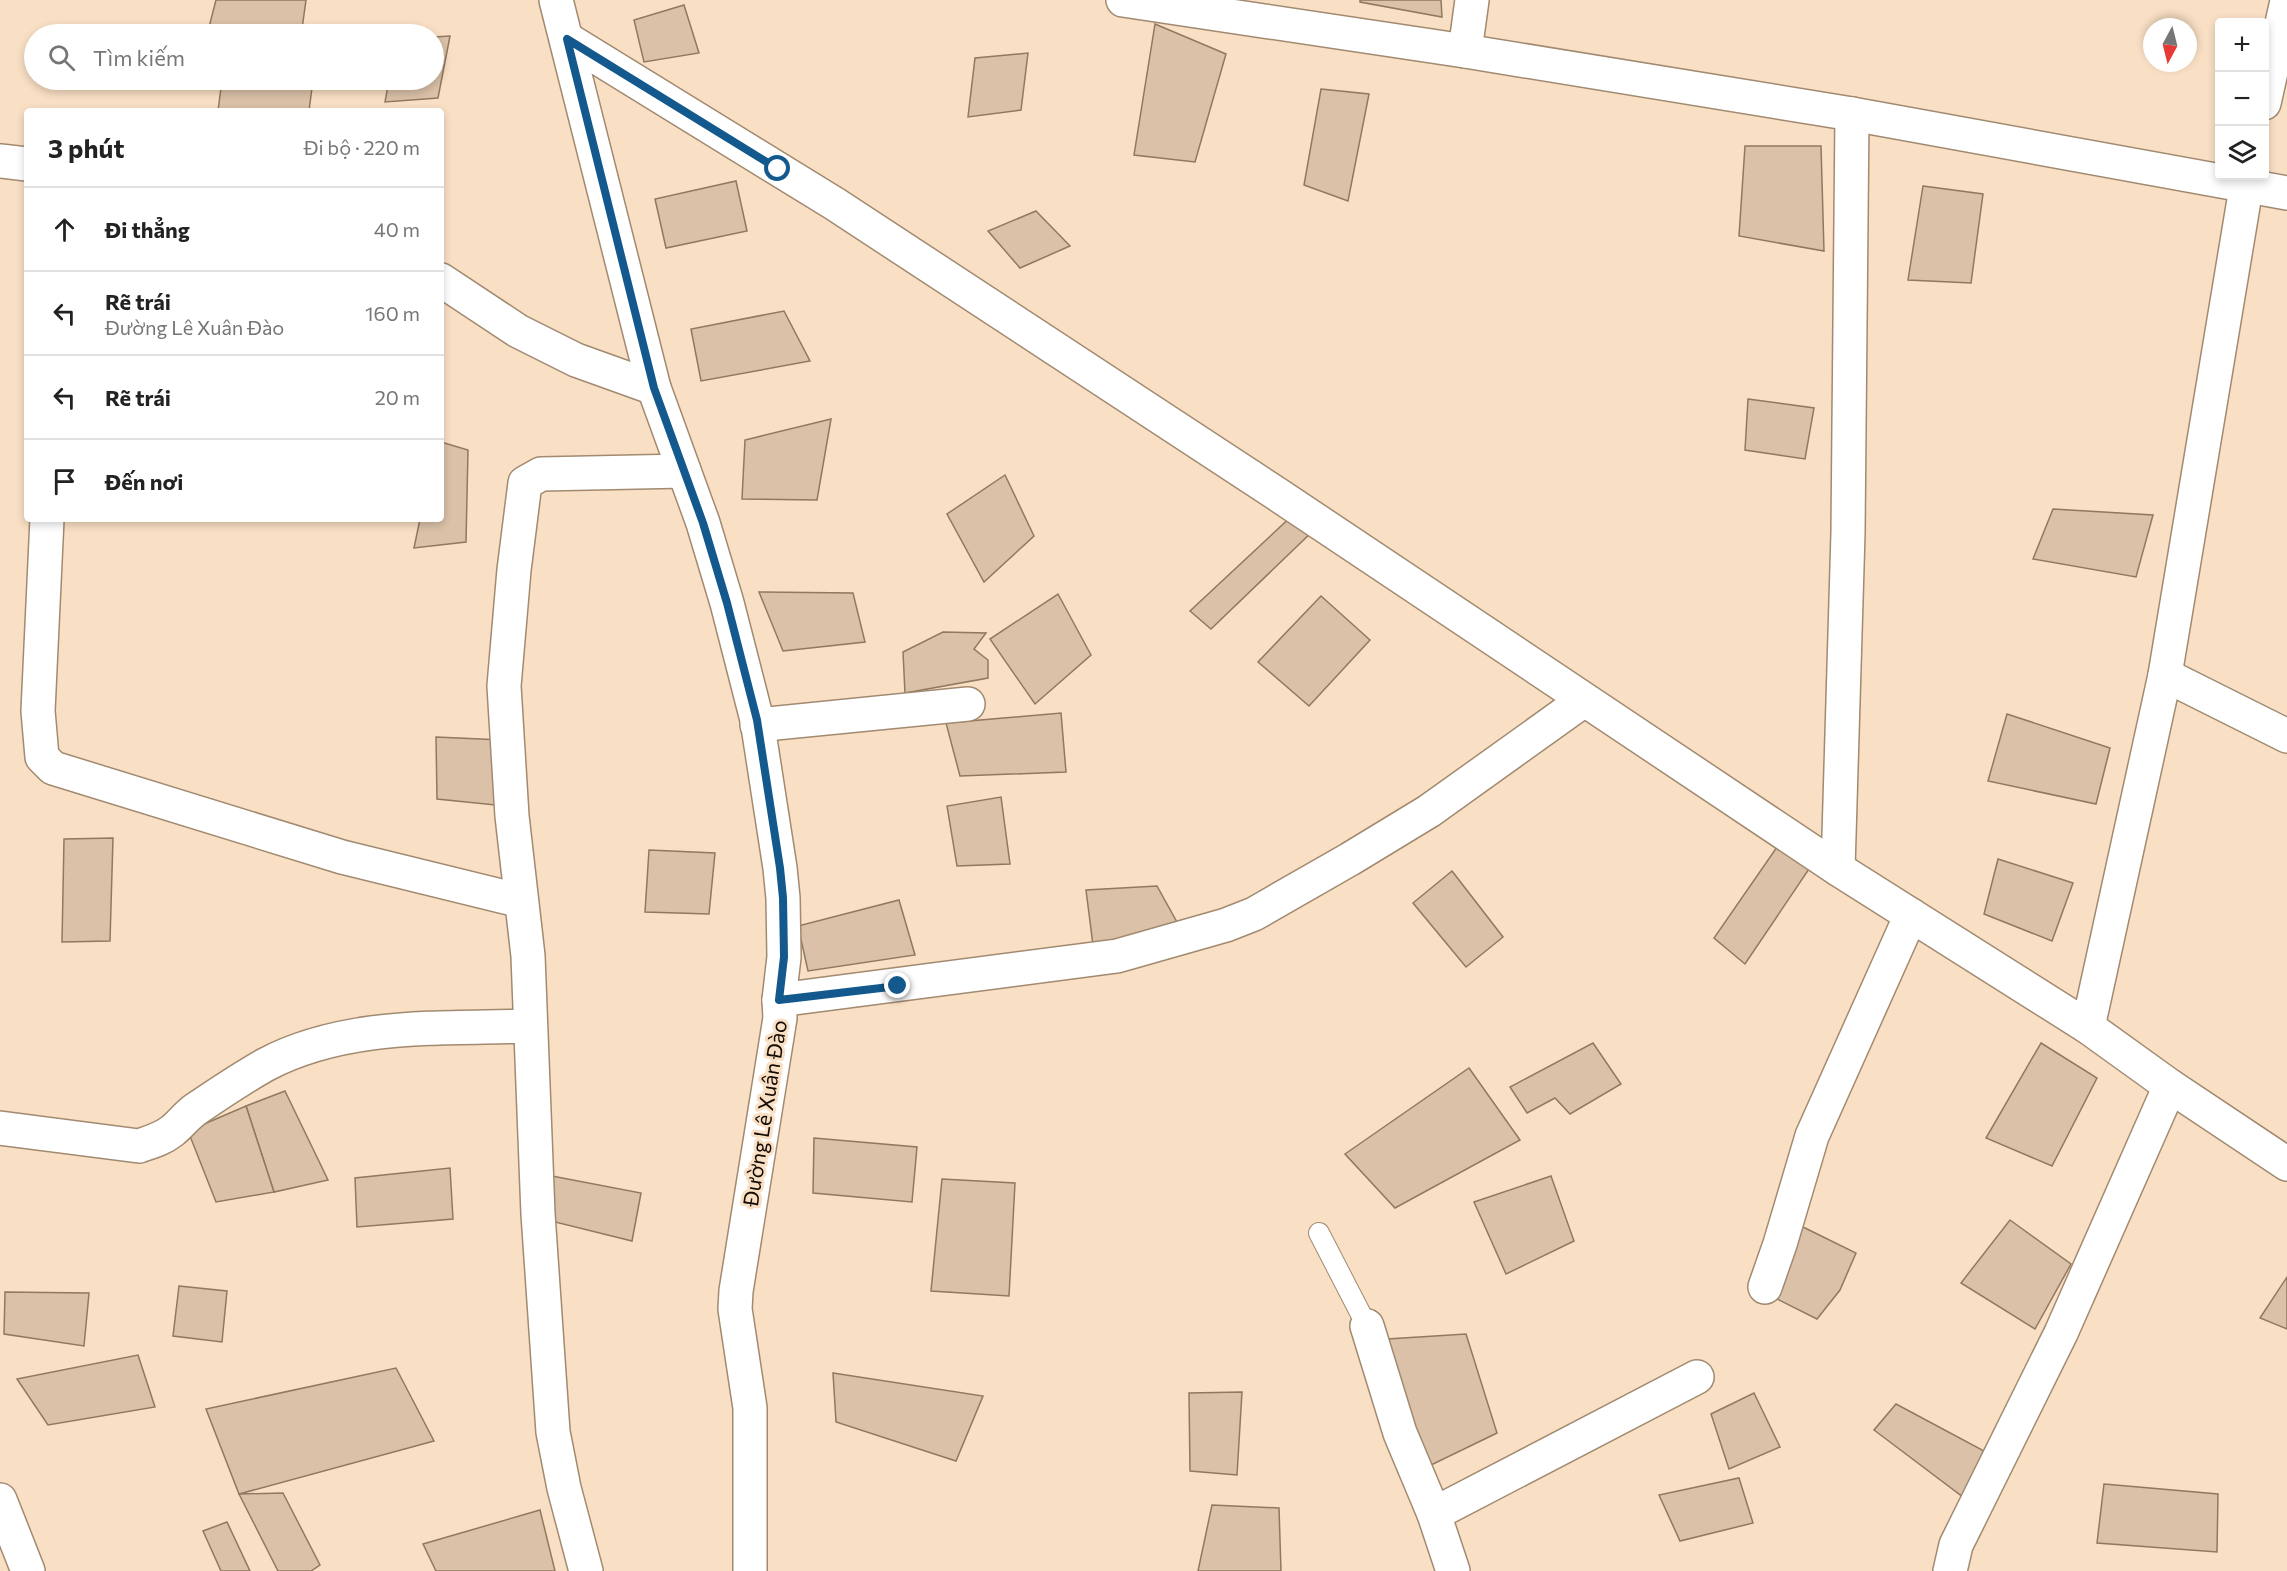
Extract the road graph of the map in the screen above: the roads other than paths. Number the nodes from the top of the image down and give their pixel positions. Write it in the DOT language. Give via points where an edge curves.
graph roads {
  1 [pos="1123,0"];
  2 [pos="1472,0"];
  3 [pos="2287,1"];
  4 [pos="554,2"];
  5 [pos="567,39"];
  6 [pos="1465,51"];
  7 [pos="2269,84"];
  8 [pos="1852,114"];
  9 [pos="0,161"];
  10 [pos="24,164"];
  11 [pos="2215,175"];
  12 [pos="2247,180"];
  13 [pos="2287,193"];
  14 [pos="444,282"];
  15 [pos="654,388"];
  16 [pos="684,471"];
  17 [pos="47,522"];
  18 [pos="2165,675"];
  19 [pos="1584,700"];
  20 [pos="968,704"];
  21 [pos="757,725"];
  22 [pos="2287,736"];
  23 [pos="1838,869"];
  24 [pos="521,901"];
  25 [pos="1911,915"];
  26 [pos="779,1000"];
  27 [pos="530,1026"];
  28 [pos="2088,1027"];
  29 [pos="2170,1086"];
  30 [pos="0,1128"];
  31 [pos="2287,1164"];
  32 [pos="1319,1233"];
  33 [pos="1765,1287"];
  34 [pos="1367,1326"];
  35 [pos="1697,1377"];
  36 [pos="0,1500"];
  37 [pos="1434,1514"];
  38 [pos="28,1571"];
  39 [pos="586,1571"];
  40 [pos="750,1571"];
  41 [pos="1453,1571"];
  42 [pos="1950,1571"];
  1 -- 6 [label="street"];
  2 -- 6 [label="street"];
  3 -- 7 [label="street"];
  4 -- 5 [label="street, Đường Lê Xuân Đào"];
  5 -- 15 [label="street, Đường Lê Xuân Đào"];
  5 -- 19 [label="street" via="835,204"];
  6 -- 8 [label="street"];
  8 -- 11 [label="street"];
  8 -- 23 [label="street" via="1848,533"];
  9 -- 10 [label="street"];
  12 -- 13 [label="street"];
  12 -- 18 [label="street"];
  14 -- 15 [label="street" via="518,331 576,360"];
  15 -- 16 [label="street, Đường Lê Xuân Đào"];
  16 -- 21 [label="street, Đường Lê Xuân Đào" via="724,591"];
  16 -- 24 [label="street" via="541,474 525,483 504,686"];
  17 -- 24 [label="street" via="38,711 42,757 53,768 342,857"];
  18 -- 22 [label="street"];
  18 -- 28 [label="street"];
  19 -- 23 [label="street"];
  19 -- 26 [label="street" via="1429,811 1254,914 1226,925 1117,956"];
  20 -- 21 [label="street"];
  21 -- 26 [label="street, Đường Lê Xuân Đào" via="783,898 784,957"];
  23 -- 25 [label="street"];
  24 -- 27 [label="street" via="528,956"];
  25 -- 28 [label="street"];
  25 -- 33 [label="street" via="1812,1136"];
  26 -- 40 [label="street, Đường Lê Xuân Đào" via="774,1061 735,1309 750,1408"];
  27 -- 30 [label="street" via="403,1030 346,1036 306,1047 266,1065 194,1110 171,1132 139,1146"];
  27 -- 39 [label="street" via="553,1432"];
  28 -- 29 [label="street"];
  29 -- 31 [label="street"];
  29 -- 42 [label="street" via="2061,1333 1956,1545"];
  32 -- 34 [label="lane"];
  34 -- 37 [label="street" via="1400,1432"];
  35 -- 37 [label="street"];
  36 -- 38 [label="street"];
  37 -- 41 [label="street"];
}
